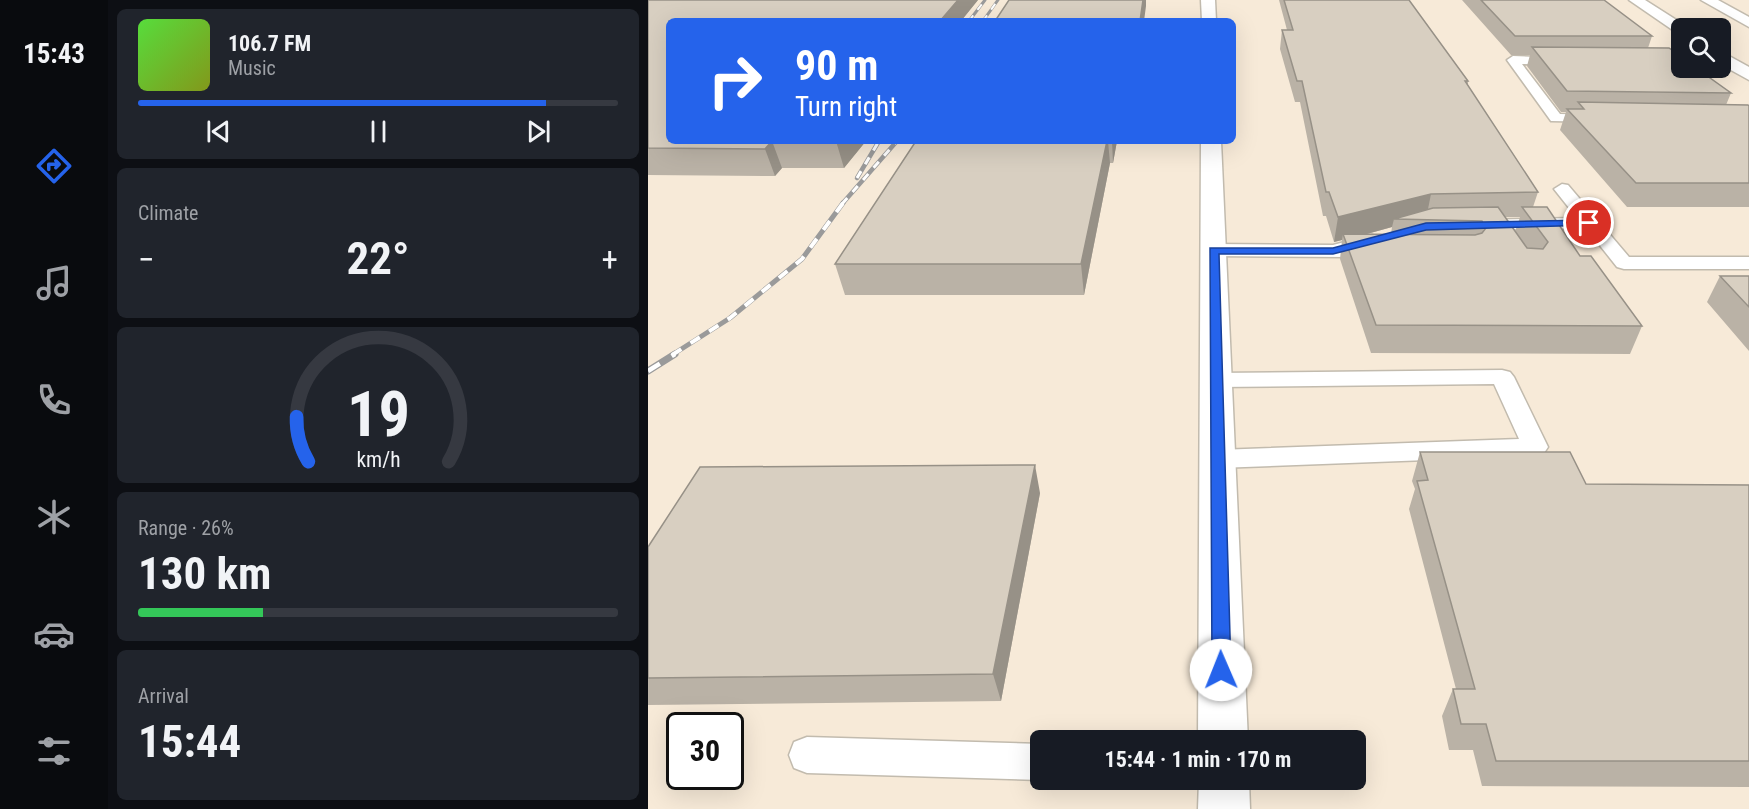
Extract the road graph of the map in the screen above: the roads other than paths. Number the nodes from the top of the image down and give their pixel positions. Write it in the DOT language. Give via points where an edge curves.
graph roads {
  1 [pos="1208,0"];
  2 [pos="1636,0"];
  3 [pos="1708,0"];
  4 [pos="1209,18"];
  5 [pos="1671,23"];
  6 [pos="1749,23"];
  7 [pos="1580,61"];
  8 [pos="1731,65"];
  9 [pos="1749,75"];
  10 [pos="1613,119"];
  11 [pos="1211,144"];
  12 [pos="1562,189"];
  13 [pos="1589,223"];
  14 [pos="1499,225"];
  15 [pos="1457,226"];
  16 [pos="1510,243"];
  17 [pos="1390,244"];
  18 [pos="1213,250"];
  19 [pos="1749,263"];
  20 [pos="1216,380"];
  21 [pos="1218,459"];
  22 [pos="1223,730"];
  23 [pos="807,755"];
  24 [pos="1030,762"];
  25 [pos="1224,790"];
  26 [pos="1224,809"];
  1 -- 4 [label="street"];
  2 -- 5 [label="street"];
  3 -- 6 [label="street"];
  7 -- 10 [label="lane" via="1513,60 1556,118"];
  8 -- 9 [label="street"];
  11 -- 18 [label="street"];
  12 -- 13 [label="lane"];
  13 -- 14 [label="lane"];
  13 -- 19 [label="lane" via="1624,263"];
  14 -- 15 [label="lane"];
  14 -- 16 [label="lane"];
  17 -- 18 [label="lane" via="1333,251"];
  18 -- 20 [label="street"];
  20 -- 21 [label="street"];
  20 -- 21 [label="lane" via="1502,377 1535,447"];
  21 -- 22 [label="street"];
  23 -- 24 [label="lane"];
  25 -- 26 [label="street"];
}
